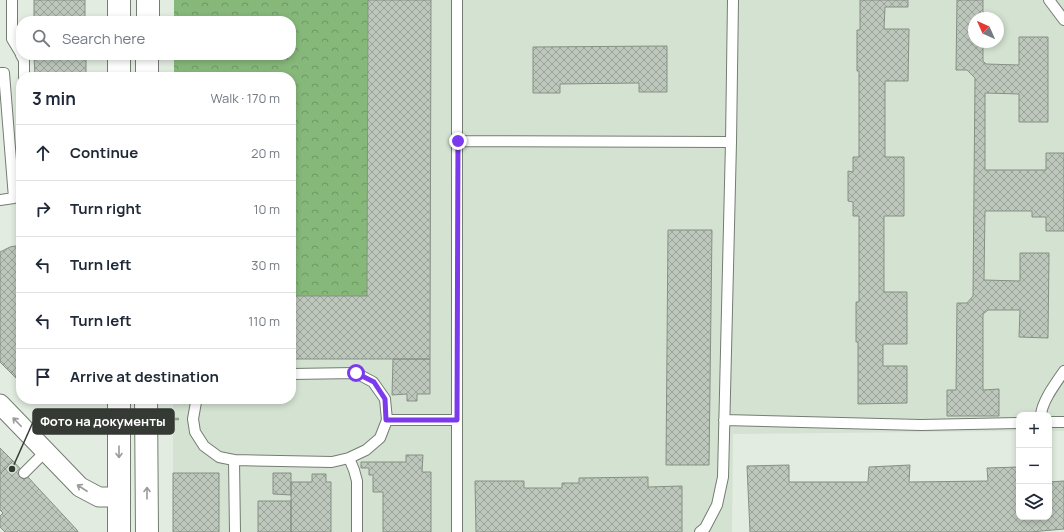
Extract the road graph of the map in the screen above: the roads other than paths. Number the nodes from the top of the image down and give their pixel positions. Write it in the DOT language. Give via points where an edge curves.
graph roads {
  1 [pos="12,0"];
  2 [pos="119,0"];
  3 [pos="148,0"];
  4 [pos="457,0"];
  5 [pos="733,0"];
  6 [pos="1049,0"];
  7 [pos="119,16"];
  8 [pos="148,16"];
  9 [pos="1064,20"];
  10 [pos="16,46"];
  11 [pos="24,60"];
  12 [pos="119,60"];
  13 [pos="147,60"];
  14 [pos="24,72"];
  15 [pos="119,72"];
  16 [pos="147,72"];
  17 [pos="0,73"];
  18 [pos="4,130"];
  19 [pos="458,141"];
  20 [pos="731,142"];
  21 [pos="0,200"];
  22 [pos="1064,371"];
  23 [pos="296,374"];
  24 [pos="0,404"];
  25 [pos="119,404"];
  26 [pos="146,404"];
  27 [pos="196,404"];
  28 [pos="1041,412"];
  29 [pos="386,420"];
  30 [pos="457,420"];
  31 [pos="724,420"];
  32 [pos="1052,422"];
  33 [pos="1064,422"];
  34 [pos="1016,423"];
  35 [pos="45,452"];
  36 [pos="349,458"];
  37 [pos="234,460"];
  38 [pos="24,473"];
  39 [pos="119,497"];
  40 [pos="119,532"];
  41 [pos="147,532"];
  42 [pos="234,532"];
  43 [pos="357,532"];
  44 [pos="457,532"];
  45 [pos="700,532"];
  1 -- 10 [label="lane" via="12,39"];
  2 -- 7 [label="main road"];
  3 -- 8 [label="main road"];
  4 -- 19 [label="lane"];
  5 -- 20 [label="lane"];
  6 -- 9 [label="lane"];
  11 -- 14 [label="lane"];
  12 -- 15 [label="main road"];
  13 -- 16 [label="main road"];
  17 -- 18 [label="lane" via="4,73"];
  18 -- 21 [label="lane" via="14,198"];
  19 -- 20 [label="lane"];
  19 -- 30 [label="lane"];
  20 -- 31 [label="lane"];
  22 -- 28 [label="lane"];
  23 -- 29 [label="lane" via="356,373 374,382 385,399"];
  35 -- 24 [label="street, one-way"];
  25 -- 39 [label="main road, one-way"];
  41 -- 26 [label="main road, one-way"];
  27 -- 37 [label="lane" via="193,419 195,432 204,446 219,457"];
  29 -- 30 [label="lane"];
  29 -- 36 [label="lane" via="380,438 366,450"];
  30 -- 44 [label="lane"];
  31 -- 34 [label="lane" via="921,426"];
  31 -- 45 [label="lane" via="723,477 717,505 705,528"];
  32 -- 33 [label="lane"];
  35 -- 38 [label="lane"];
  39 -- 35 [label="street, one-way" via="99,497 80,487"];
  36 -- 37 [label="lane" via="332,462"];
  36 -- 43 [label="lane" via="357,481"];
  37 -- 42 [label="lane"];
  39 -- 40 [label="main road"];
}
